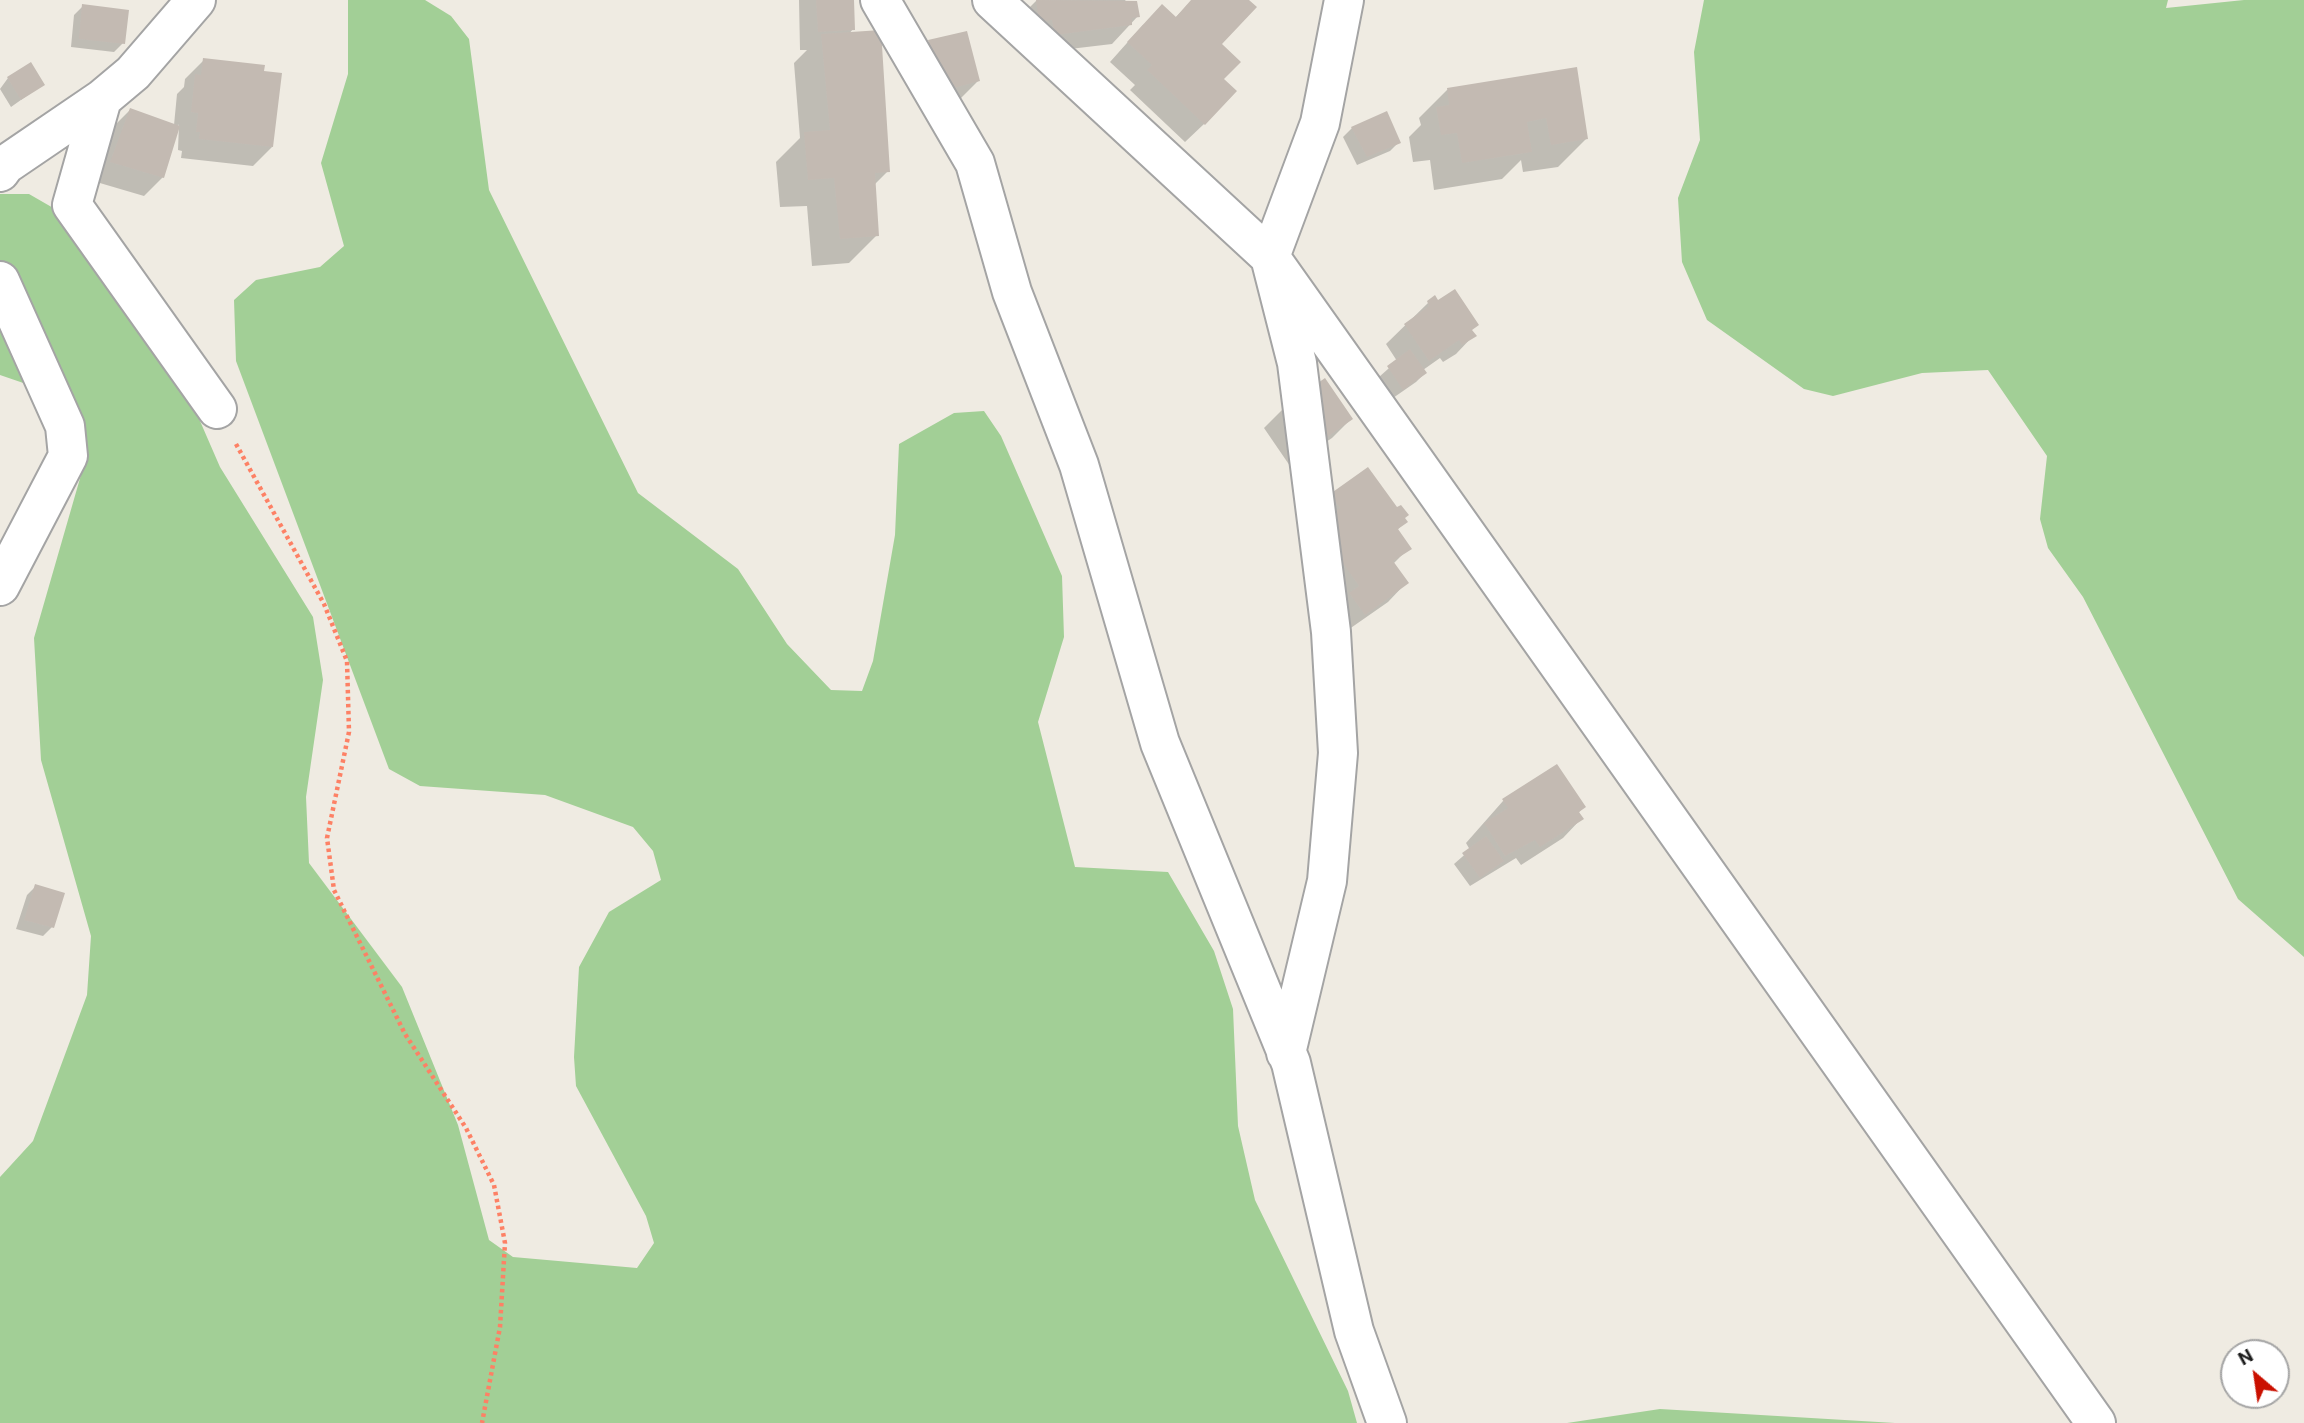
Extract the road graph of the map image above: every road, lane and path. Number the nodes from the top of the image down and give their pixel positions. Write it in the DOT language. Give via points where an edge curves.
graph roads {
  1 [pos="196,0"];
  2 [pos="880,0"];
  3 [pos="992,0"];
  4 [pos="1344,0"];
  5 [pos="102,99"];
  6 [pos="0,172"];
  7 [pos="1270,257"];
  8 [pos="0,281"];
  9 [pos="217,409"];
  10 [pos="0,586"];
  11 [pos="1286,1053"];
  12 [pos="482,1423"];
  13 [pos="1387,1423"];
  14 [pos="2096,1423"];
  1 -- 5 [label="street" via="132,73"];
  2 -- 11 [label="street" via="975,163 1012,292 1079,465 1160,743"];
  3 -- 7 [label="street"];
  4 -- 7 [label="street" via="1320,123"];
  5 -- 6 [label="street"];
  5 -- 9 [label="street" via="72,205"];
  7 -- 11 [label="street" via="1297,363 1331,632 1338,753 1327,881"];
  7 -- 14 [label="street"];
  8 -- 10 [label="street" via="65,426 68,456"];
  9 -- 12 [label="path" via="324,604 347,662 349,732 327,838 334,890 405,1034 466,1128 494,1185 505,1243 500,1327"];
  11 -- 13 [label="street" via="1354,1331"];
}
